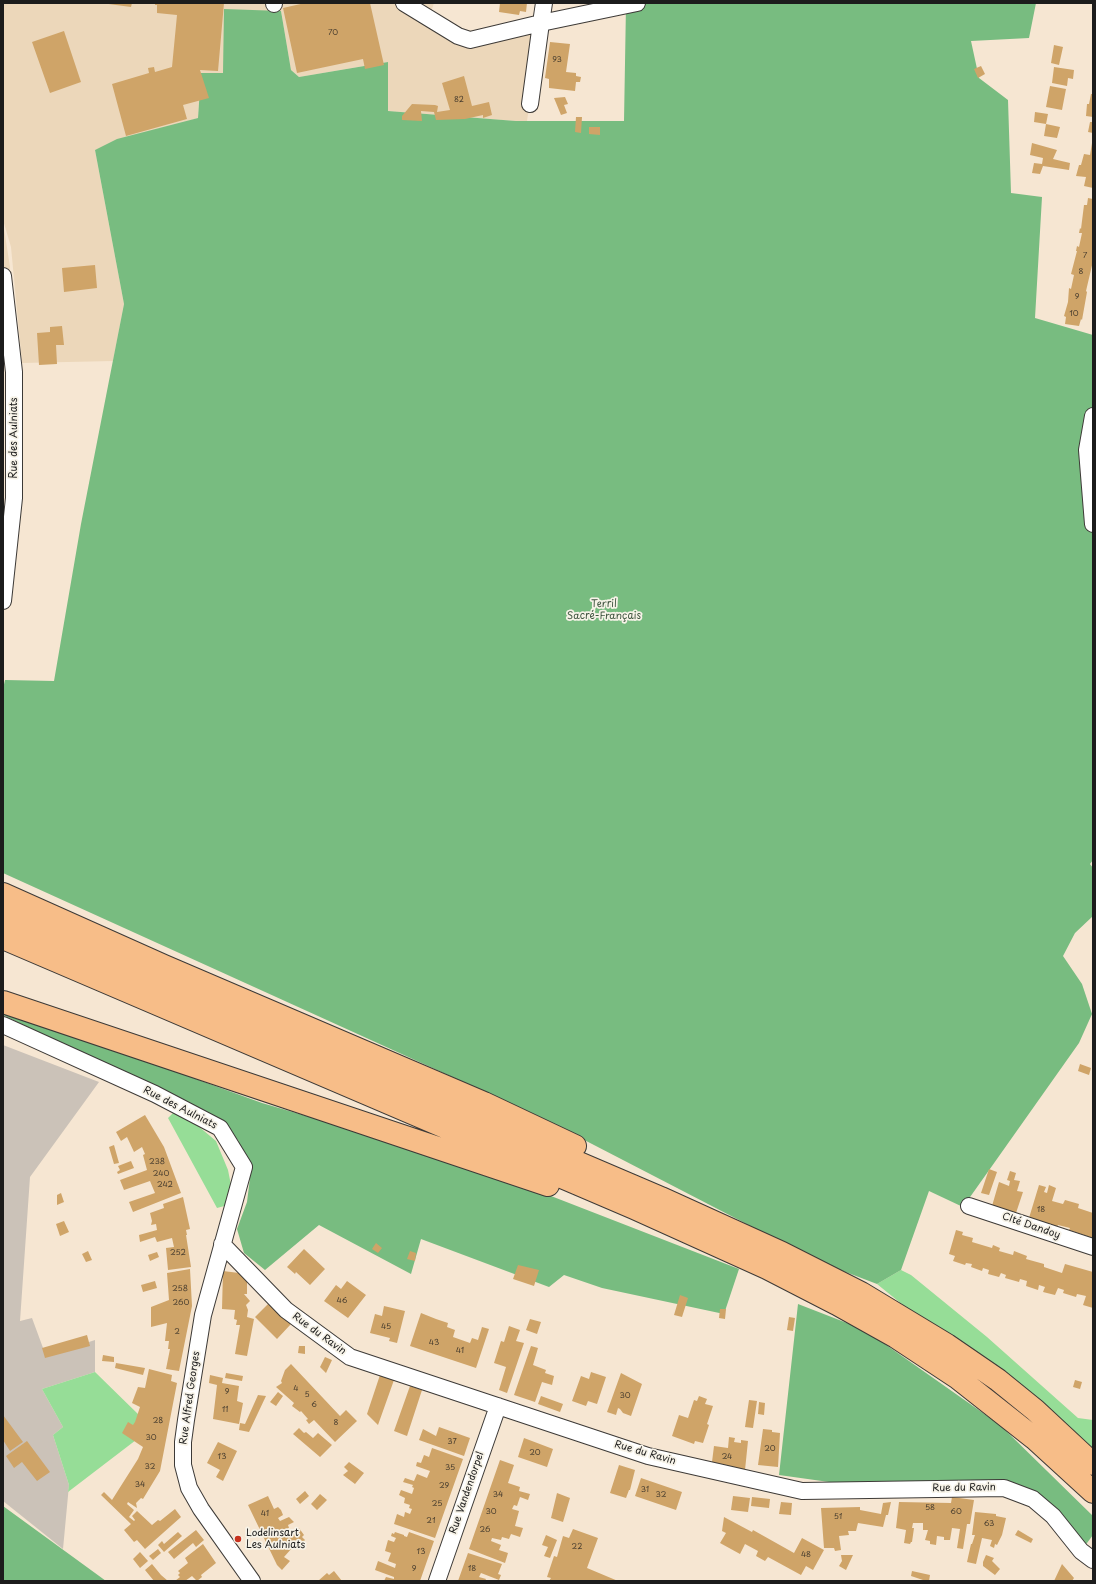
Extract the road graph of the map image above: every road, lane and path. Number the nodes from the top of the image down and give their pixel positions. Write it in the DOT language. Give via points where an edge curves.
graph roads {
  1 [pos="404,3"];
  2 [pos="544,3"];
  3 [pos="637,3"];
  4 [pos="540,23"];
  5 [pos="530,104"];
  6 [pos="3,276"];
  7 [pos="1093,416"];
  8 [pos="1093,524"];
  9 [pos="3,601"];
  10 [pos="3,894"];
  11 [pos="3,918"];
  12 [pos="3,938"];
  13 [pos="3,1002"];
  14 [pos="3,1025"];
  15 [pos="661,1198"];
  16 [pos="969,1206"];
  17 [pos="634,1208"];
  18 [pos="222,1244"];
  19 [pos="1093,1247"];
  20 [pos="203,1315"];
  21 [pos="498,1406"];
  22 [pos="1093,1464"];
  23 [pos="1093,1492"];
  24 [pos="1093,1560"];
  25 [pos="252,1581"];
  26 [pos="437,1581"];
  1 -- 4 [label="street" via="458,36 470,40"];
  2 -- 4 [label="street"];
  3 -- 4 [label="street"];
  4 -- 5 [label="street"];
  6 -- 9 [label="street, Rue des Aulniats" via="14,372 14,490"];
  7 -- 8 [label="street" via="1087,450"];
  10 -- 15 [label="highway" via="484,1103 612,1163"];
  11 -- 15 [label="highway"];
  12 -- 17 [label="highway"];
  13 -- 17 [label="highway" via="564,1191"];
  14 -- 18 [label="street, Rue des Aulniats" via="155,1094 220,1128 244,1167"];
  15 -- 22 [label="highway" via="840,1282 933,1337 998,1380 1035,1410"];
  16 -- 19 [label="street, CIté Dandoy"];
  17 -- 23 [label="highway" via="767,1268 896,1337 995,1406"];
  18 -- 20 [label="street, Rue des Aulniats"];
  18 -- 21 [label="street, Rue du Ravin" via="286,1310 350,1357"];
  20 -- 25 [label="street, Rue Alfred Georges" via="183,1442 183,1465 189,1488 201,1509"];
  21 -- 24 [label="street, Rue du Ravin" via="648,1456 802,1491 1004,1488 1033,1499 1053,1516 1081,1551"];
  21 -- 26 [label="street, Rue Vandendorpel"];
}
